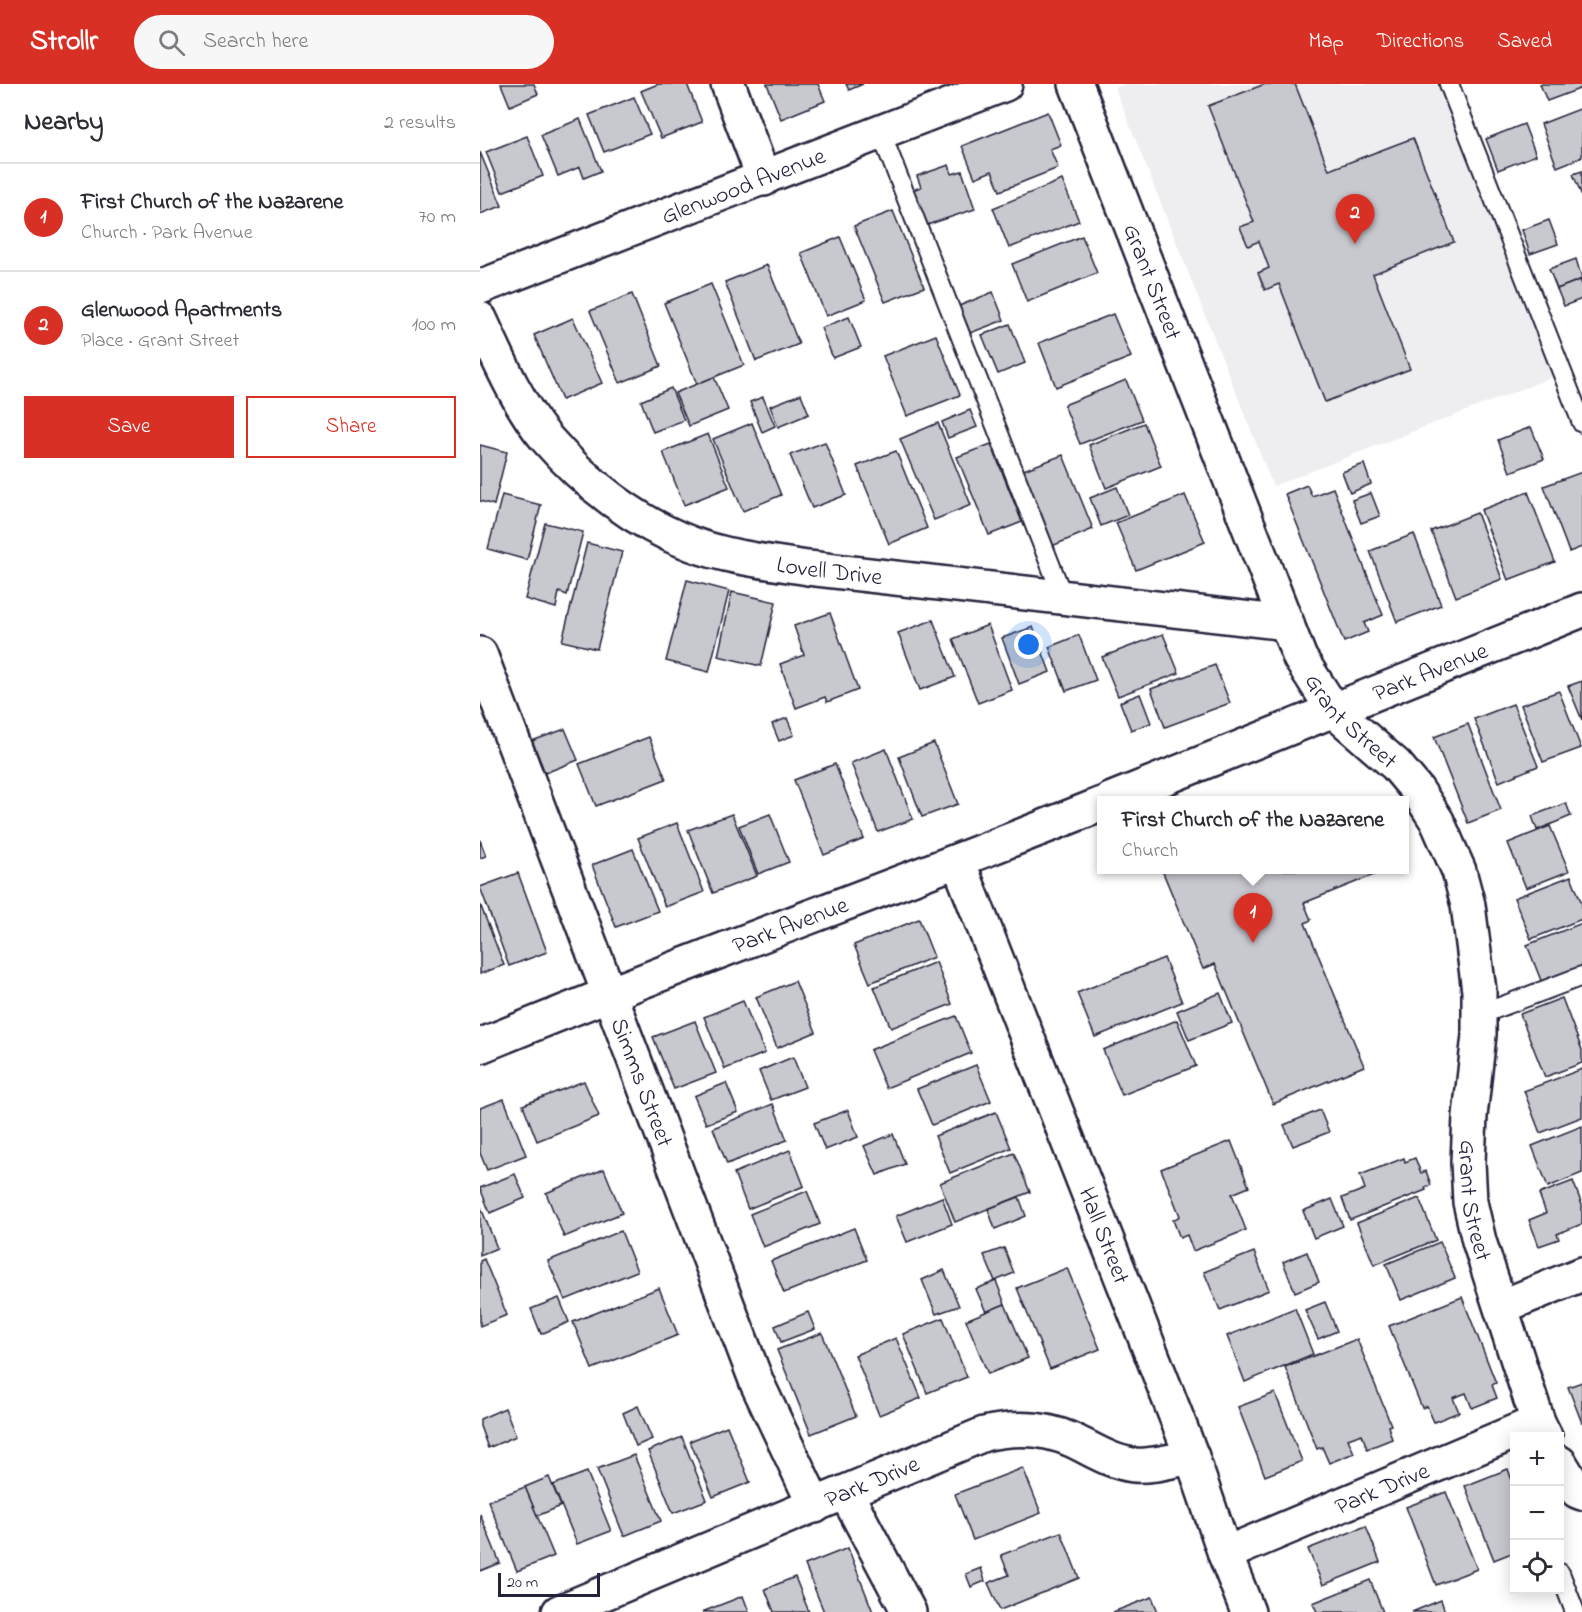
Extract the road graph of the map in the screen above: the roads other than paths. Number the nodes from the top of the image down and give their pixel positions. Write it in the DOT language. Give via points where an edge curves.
graph roads {
  1 [pos="728,84"];
  2 [pos="1005,84"];
  3 [pos="1076,84"];
  4 [pos="1449,84"];
  5 [pos="881,133"];
  6 [pos="764,179"];
  7 [pos="480,287"];
  8 [pos="480,319"];
  9 [pos="1582,423"];
  10 [pos="1063,597"];
  11 [pos="1582,610"];
  12 [pos="1287,623"];
  13 [pos="480,654"];
  14 [pos="1334,711"];
  15 [pos="1122,796"];
  16 [pos="1097,806"];
  17 [pos="958,861"];
  18 [pos="1582,976"];
  19 [pos="609,993"];
  20 [pos="1479,1015"];
  21 [pos="480,1046"];
  22 [pos="1582,1275"];
  23 [pos="1501,1307"];
  24 [pos="1540,1432"];
  25 [pos="1510,1444"];
  26 [pos="1192,1457"];
  27 [pos="1564,1470"];
  28 [pos="846,1493"];
  29 [pos="1582,1493"];
  30 [pos="815,1506"];
  31 [pos="1225,1554"];
  32 [pos="1564,1583"];
  33 [pos="559,1612"];
  34 [pos="909,1612"];
  35 [pos="1248,1612"];
  36 [pos="1575,1612"];
  1 -- 6 [label="street"];
  2 -- 5 [label="street, Glenwood Avenue"];
  3 -- 12 [label="street, Grant Street"];
  4 -- 9 [label="lane"];
  5 -- 6 [label="street, Glenwood Avenue"];
  5 -- 10 [label="lane"];
  6 -- 7 [label="street, Glenwood Avenue"];
  8 -- 10 [label="street, Lovell Drive" via="511,384 545,437 588,481 629,511 692,544 733,556 808,568"];
  10 -- 12 [label="street, Lovell Drive"];
  11 -- 14 [label="street, Park Avenue"];
  12 -- 14 [label="street, Grant Street" via="1300,658"];
  13 -- 19 [label="street, Simms Street"];
  14 -- 15 [label="street, Park Avenue"];
  14 -- 20 [label="street, Grant Street" via="1396,765 1417,790 1446,839 1468,905"];
  16 -- 17 [label="street, Park Avenue"];
  17 -- 19 [label="street, Park Avenue"];
  17 -- 26 [label="street, Hall Street"];
  18 -- 20 [label="lane"];
  19 -- 21 [label="street, Park Avenue"];
  19 -- 30 [label="street, Simms Street" via="757,1383"];
  20 -- 23 [label="street, Grant Street" via="1470,1116 1470,1202"];
  22 -- 23 [label="street"];
  23 -- 24 [label="street, Grant Street"];
  25 -- 31 [label="street, Park Drive"];
  26 -- 28 [label="street, Park Drive" via="1135,1466 1111,1460 1071,1439 1038,1430 1009,1428 984,1434"];
  26 -- 31 [label="street, Hall Street"];
  27 -- 29 [label="street"];
  28 -- 30 [label="street, Park Drive"];
  28 -- 34 [label="street"];
  30 -- 33 [label="street, Park Drive"];
  31 -- 35 [label="street, Hall Street"];
  32 -- 36 [label="lane"];
}
